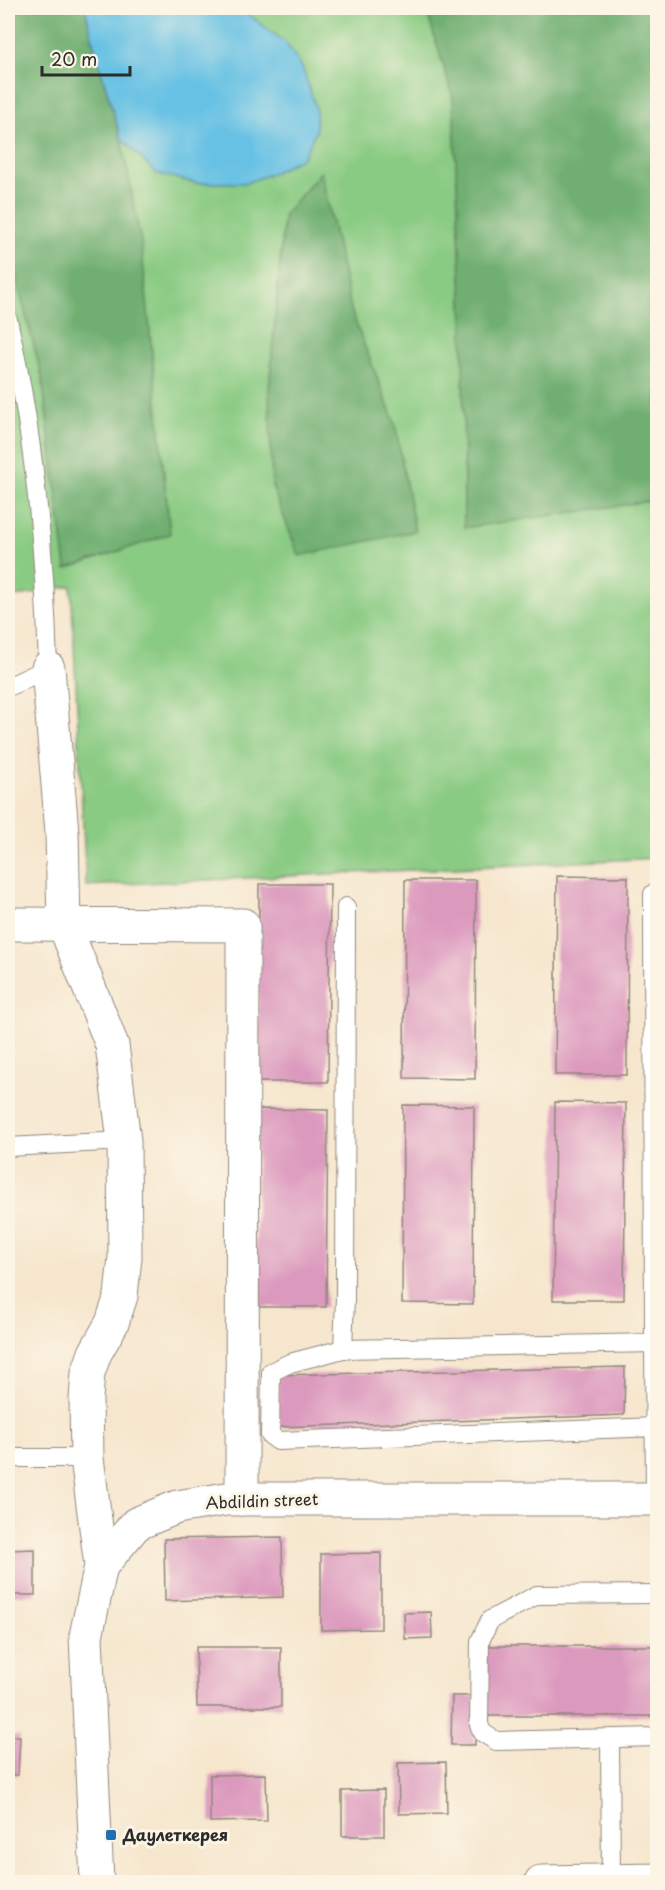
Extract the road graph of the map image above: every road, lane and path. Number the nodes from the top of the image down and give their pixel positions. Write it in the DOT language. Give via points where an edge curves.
graph roads {
  1 [pos="8,320"];
  2 [pos="48,668"];
  3 [pos="8,687"];
  4 [pos="657,890"];
  5 [pos="346,907"];
  6 [pos="8,924"];
  7 [pos="64,924"];
  8 [pos="124,1141"];
  9 [pos="8,1147"];
  10 [pos="656,1343"];
  11 [pos="343,1349"];
  12 [pos="656,1427"];
  13 [pos="8,1458"];
  14 [pos="87,1458"];
  15 [pos="242,1499"];
  16 [pos="656,1499"];
  17 [pos="101,1566"];
  18 [pos="657,1594"];
  19 [pos="657,1737"];
  20 [pos="610,1739"];
  21 [pos="657,1880"];
  22 [pos="611,1881"];
  23 [pos="97,1882"];
  24 [pos="541,1882"];
  1 -- 2 [label="lane" via="21,377 36,499 47,609"];
  2 -- 3 [label="lane"];
  2 -- 7 [label="street" via="62,832"];
  4 -- 10 [label="lane" via="653,894"];
  5 -- 11 [label="lane"];
  6 -- 7 [label="street"];
  7 -- 8 [label="street" via="112,1045"];
  7 -- 15 [label="street" via="243,925"];
  8 -- 9 [label="lane"];
  8 -- 14 [label="street" via="125,1257 121,1296 88,1373"];
  10 -- 11 [label="lane"];
  10 -- 12 [label="lane"];
  11 -- 12 [label="lane" via="271,1372 270,1435 278,1441"];
  12 -- 16 [label="lane"];
  13 -- 14 [label="lane"];
  14 -- 17 [label="street"];
  15 -- 16 [label="street, Abdildin street"];
  15 -- 17 [label="street, Abdildin street" via="177,1507 136,1524"];
  17 -- 23 [label="street, Abdildin street" via="86,1636"];
  18 -- 20 [label="lane" via="537,1595 490,1620 480,1641 479,1725 483,1733 496,1741"];
  19 -- 20 [label="lane"];
  20 -- 22 [label="lane"];
  21 -- 22 [label="street"];
  22 -- 24 [label="street"];
}
